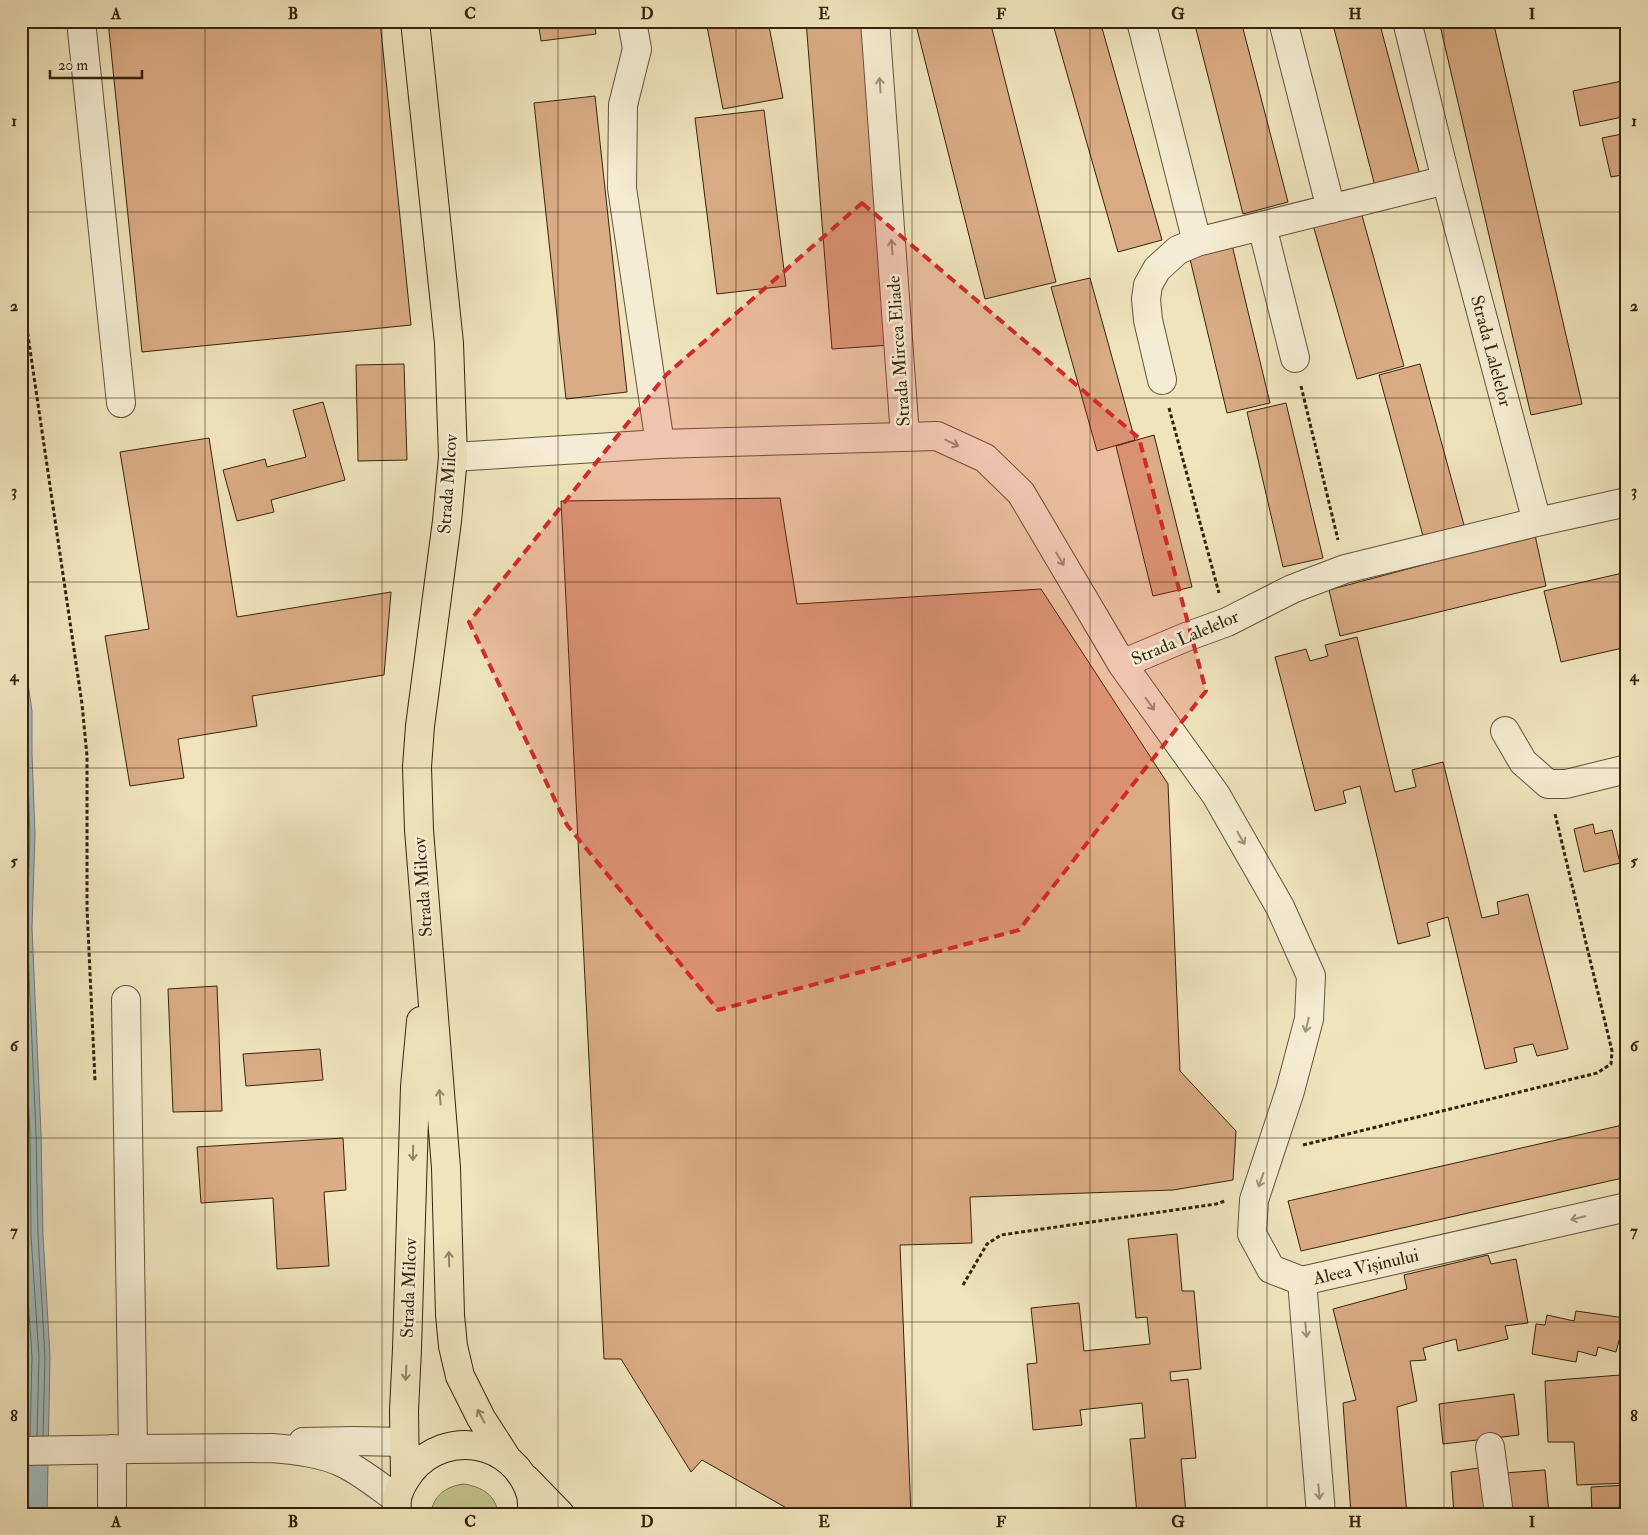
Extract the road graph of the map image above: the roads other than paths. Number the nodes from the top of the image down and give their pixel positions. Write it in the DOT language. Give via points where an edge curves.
graph roads {
  1 [pos="80,21"];
  2 [pos="415,21"];
  3 [pos="632,21"];
  4 [pos="875,21"];
  5 [pos="1141,21"];
  6 [pos="1283,21"];
  7 [pos="1408,21"];
  8 [pos="1446,180"];
  9 [pos="1331,209"];
  10 [pos="1262,226"];
  11 [pos="1197,242"];
  12 [pos="1295,358"];
  13 [pos="1162,380"];
  14 [pos="121,403"];
  15 [pos="905,436"];
  16 [pos="660,444"];
  17 [pos="453,457"];
  18 [pos="1627,502"];
  19 [pos="1536,522"];
  20 [pos="1122,664"];
  21 [pos="1506,731"];
  22 [pos="1627,769"];
  23 [pos="427,947"];
  24 [pos="126,1000"];
  25 [pos="1626,1208"];
  26 [pos="1302,1281"];
  27 [pos="404,1442"];
  28 [pos="1490,1447"];
  29 [pos="272,1448"];
  30 [pos="122,1449"];
  31 [pos="21,1451"];
  32 [pos="513,1466"];
  33 [pos="400,1497"];
  34 [pos="112,1514"];
  35 [pos="533,1514"];
  36 [pos="560,1514"];
  37 [pos="1321,1514"];
  38 [pos="1499,1514"];
  1 -- 14 [label="street"];
  2 -- 17 [label="main road, Strada Milcov" via="449,342"];
  3 -- 16 [label="street" via="637,49 623,105 622,188"];
  15 -- 4 [label="street, Strada Mircea Eliade, one-way"];
  5 -- 11 [label="street"];
  6 -- 9 [label="street"];
  7 -- 8 [label="street, Strada Lalelelor"];
  8 -- 9 [label="street"];
  8 -- 19 [label="street, Strada Lalelelor"];
  9 -- 10 [label="street"];
  10 -- 11 [label="street"];
  10 -- 12 [label="street"];
  11 -- 13 [label="street" via="1178,250 1157,269 1148,285 1148,320"];
  15 -- 16 [label="street, Strada Mircea Eliade"];
  15 -- 20 [label="street, Strada Lalelelor, one-way" via="938,436 985,458 1021,493"];
  16 -- 17 [label="street, Strada Mircea Eliade"];
  17 -- 23 [label="main road, Strada Milcov" via="420,726 418,830"];
  18 -- 19 [label="street, Strada Lalelelor"];
  19 -- 20 [label="street, Strada Lalelelor" via="1345,569 1292,589 1227,622"];
  20 -- 26 [label="street, one-way" via="1216,795 1280,907 1311,976 1309,1018 1290,1091 1254,1200 1252,1234 1272,1269"];
  21 -- 22 [label="street" via="1523,762 1548,784 1566,784"];
  23 -- 27 [label="main road, Strada Milcov, one-way" via="415,1087"];
  32 -- 23 [label="main road, Strada Milcov, one-way" via="481,1418 460,1376 453,1346 446,1168"];
  24 -- 30 [label="street"];
  25 -- 26 [label="street, Aleea Vișinului, one-way"];
  26 -- 37 [label="street, Aleea Vișinului, one-way"];
  27 -- 29 [label="street" via="294,1443"];
  27 -- 33 [label="main road, Strada Milcov"];
  28 -- 38 [label="street"];
  29 -- 30 [label="street"];
  29 -- 33 [label="street" via="310,1453 345,1464"];
  30 -- 31 [label="street"];
  30 -- 34 [label="street"];
  32 -- 33 [label="main road" via="485,1447 462,1444 440,1449 420,1461"];
  32 -- 35 [label="main road" via="531,1495"];
  32 -- 36 [label="main road"];
}
